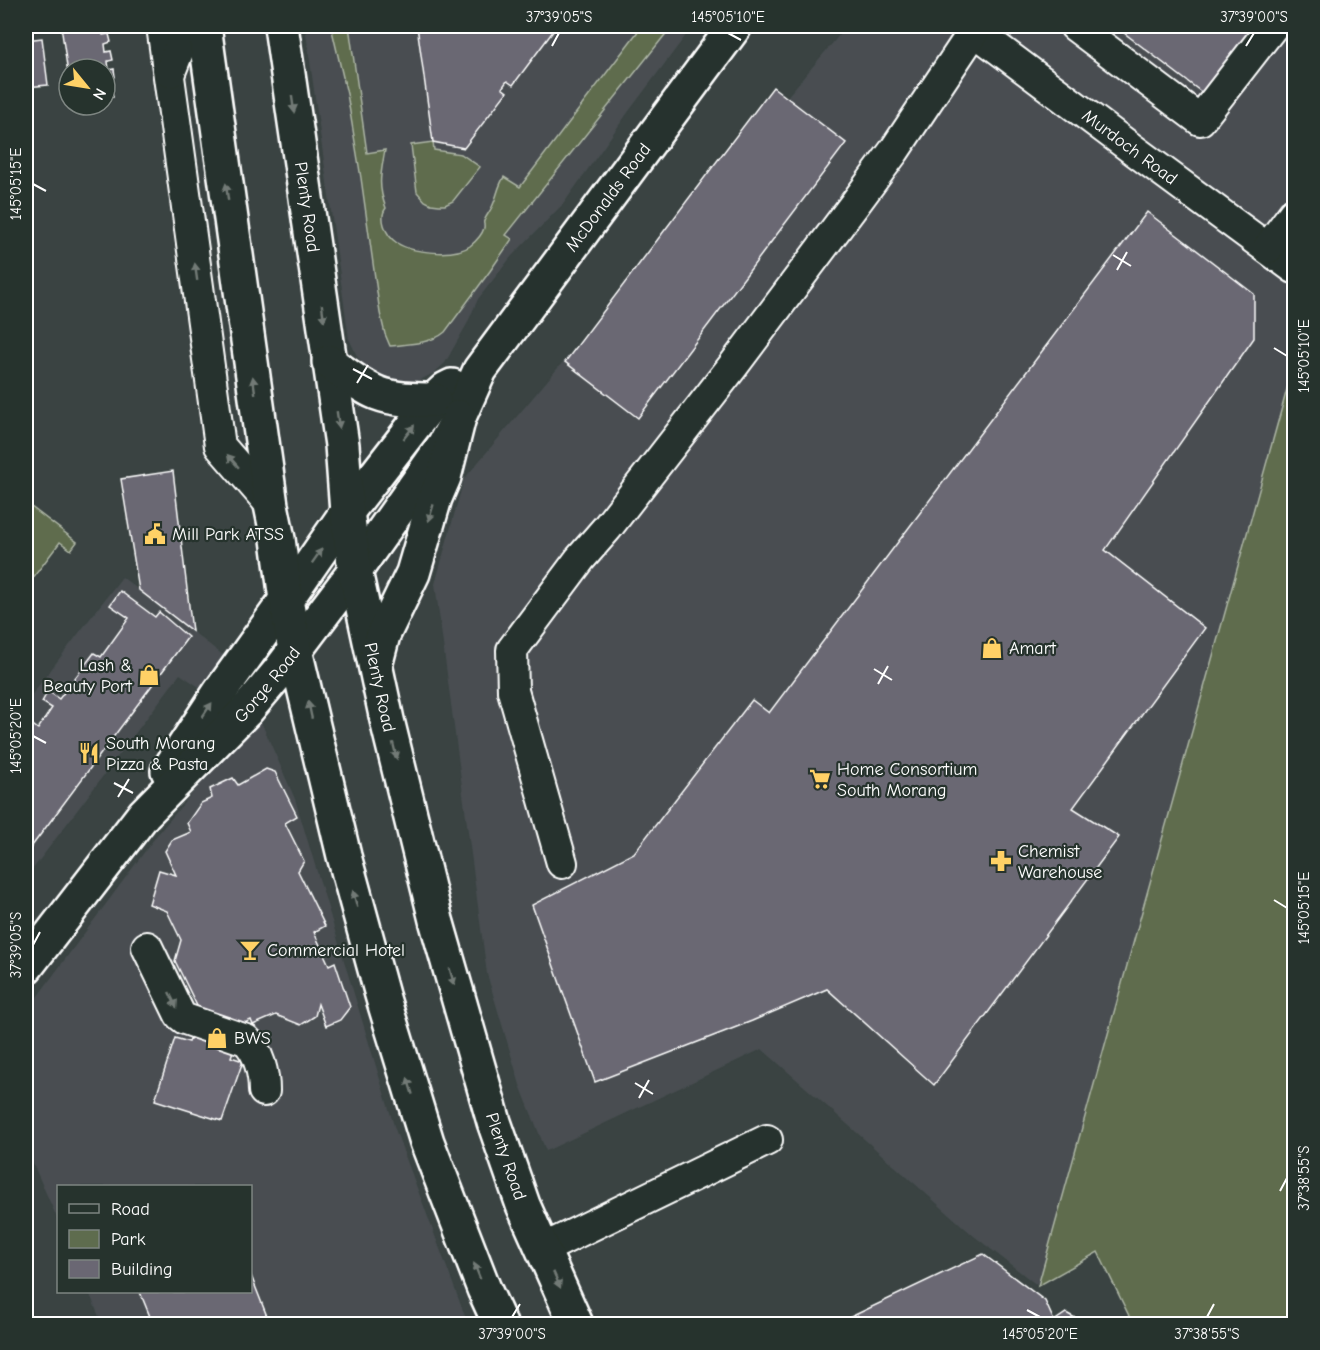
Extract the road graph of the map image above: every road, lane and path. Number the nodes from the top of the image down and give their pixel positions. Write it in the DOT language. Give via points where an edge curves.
graph roads {
  1 [pos="162,26"];
  2 [pos="188,26"];
  3 [pos="204,26"];
  4 [pos="281,26"];
  5 [pos="735,26"];
  6 [pos="1075,26"];
  7 [pos="1273,26"];
  8 [pos="971,28"];
  9 [pos="169,75"];
  10 [pos="1294,213"];
  11 [pos="1268,248"];
  12 [pos="1294,268"];
  13 [pos="329,362"];
  14 [pos="446,409"];
  15 [pos="271,505"];
  16 [pos="347,512"];
  17 [pos="356,571"];
  18 [pos="286,600"];
  19 [pos="295,650"];
  20 [pos="376,664"];
  21 [pos="144,814"];
  22 [pos="562,863"];
  23 [pos="147,947"];
  24 [pos="26,967"];
  25 [pos="264,1091"];
  26 [pos="767,1140"];
  27 [pos="543,1249"];
  28 [pos="500,1324"];
  29 [pos="576,1324"];
  1 -- 9 [label="street"];
  2 -- 9 [label="street"];
  15 -- 3 [label="main road, one-way"];
  4 -- 13 [label="main road, Plenty Road, one-way"];
  5 -- 14 [label="main road, McDonalds Road" via="480,370 446,389"];
  6 -- 7 [label="street" via="1200,120"];
  8 -- 11 [label="street, Murdoch Road"];
  8 -- 22 [label="street" via="894,151 512,650 513,692"];
  15 -- 9 [label="street, one-way" via="220,446"];
  10 -- 11 [label="street"];
  11 -- 12 [label="street, Murdoch Road"];
  13 -- 14 [label="main road" via="377,393"];
  13 -- 16 [label="main road, Plenty Road, one-way"];
  16 -- 14 [label="main road, McDonalds Road, one-way"];
  14 -- 17 [label="main road, McDonalds Road" via="444,445"];
  14 -- 20 [label="main road, one-way" via="444,477 413,573 383,635"];
  15 -- 18 [label="main road"];
  16 -- 17 [label="main road, Plenty Road"];
  18 -- 16 [label="main road, McDonalds Road, one-way"];
  17 -- 19 [label="main road, Gorge Road"];
  17 -- 20 [label="main road, Plenty Road"];
  18 -- 19 [label="main road"];
  21 -- 18 [label="main road, Gorge Road, one-way" via="200,720"];
  19 -- 21 [label="main road, Gorge Road" via="245,712"];
  28 -- 19 [label="main road, one-way" via="427,1142 385,1006"];
  20 -- 27 [label="main road, Plenty Road, one-way" via="436,920 494,1122"];
  21 -- 24 [label="main road, Gorge Road"];
  23 -- 25 [label="street, one-way" via="180,1016 246,1040 252,1046 264,1075"];
  26 -- 27 [label="street"];
  27 -- 29 [label="main road, Plenty Road, one-way"];
}
